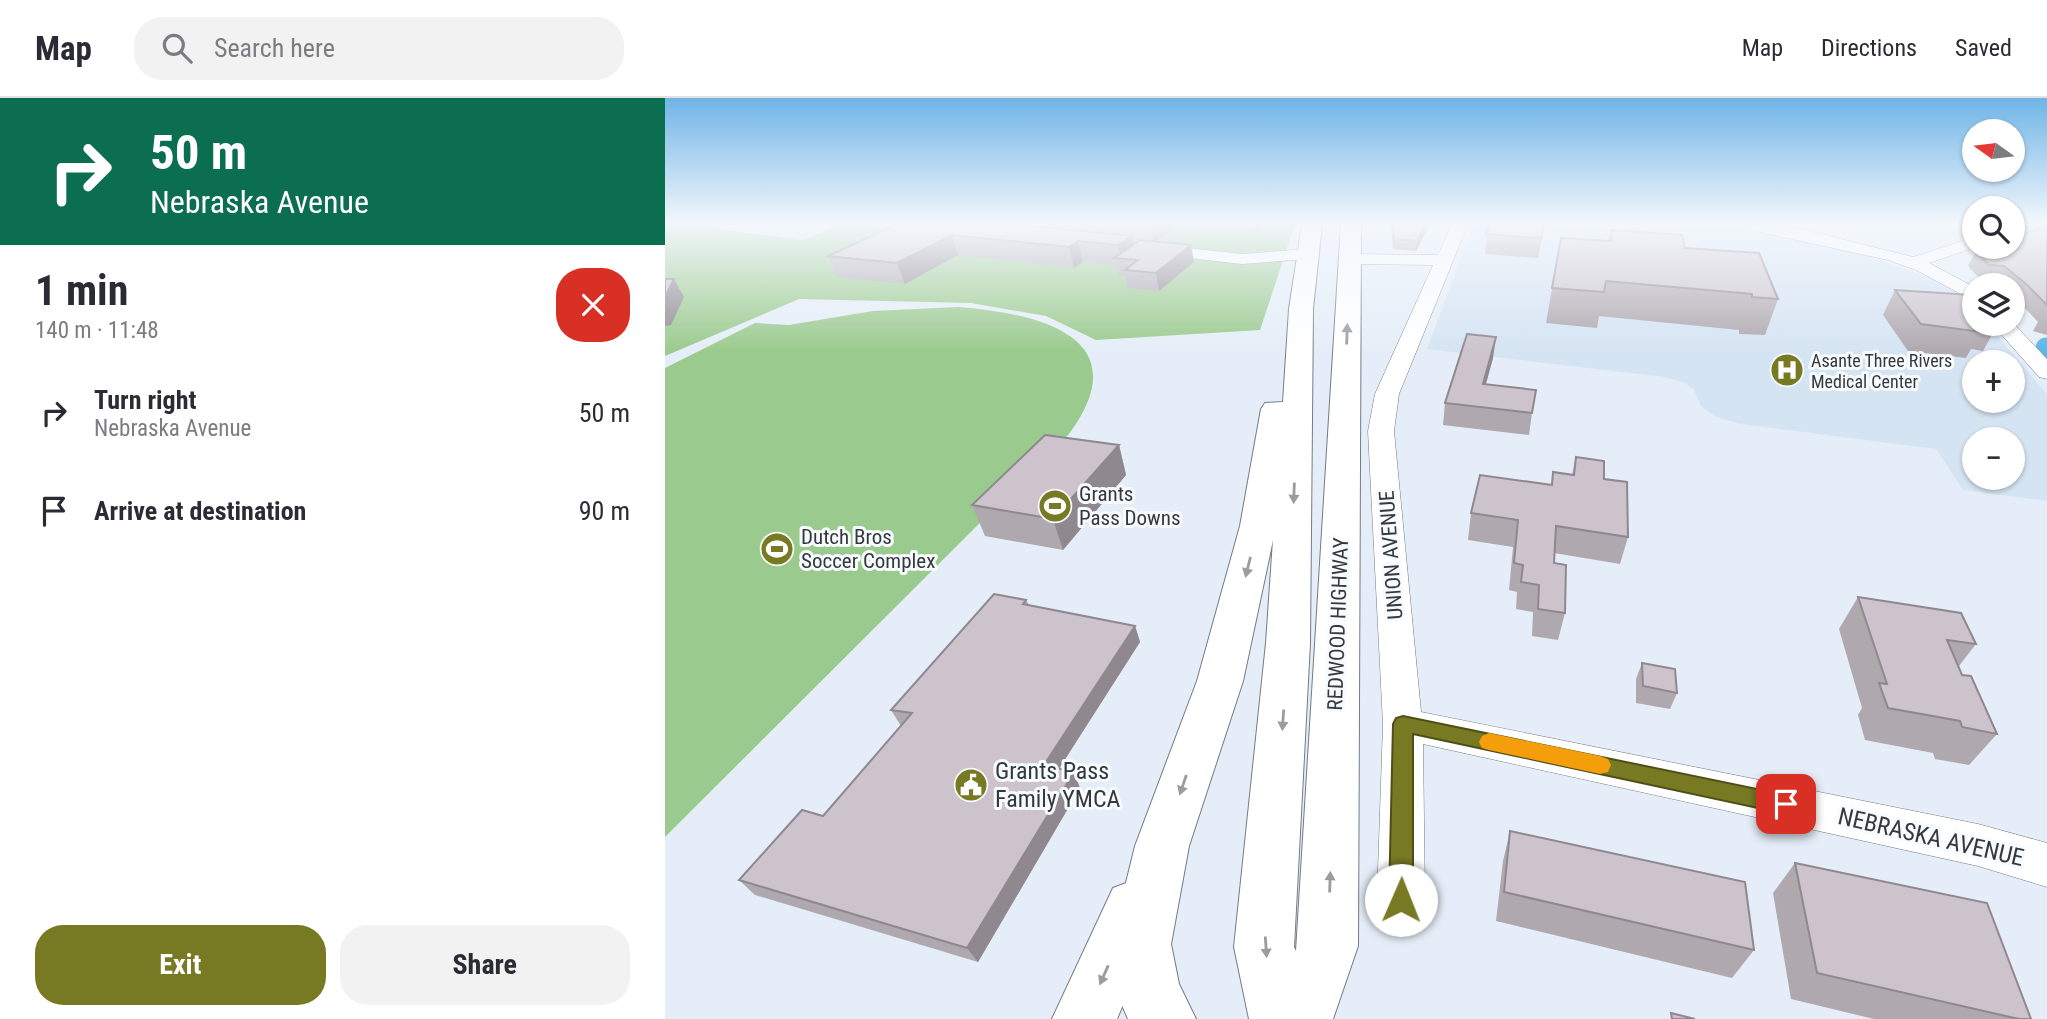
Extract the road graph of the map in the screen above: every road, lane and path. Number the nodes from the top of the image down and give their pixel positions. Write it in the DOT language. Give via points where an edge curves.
graph roads {
  1 [pos="1317,267"];
  2 [pos="1320,267"];
  3 [pos="1321,267"];
  4 [pos="1442,267"];
  5 [pos="1920,267"];
  6 [pos="1962,288"];
  7 [pos="2013,336"];
  8 [pos="2047,372"];
  9 [pos="1403,724"];
  10 [pos="1161,846"];
  11 [pos="2047,865"];
  12 [pos="1401,900"];
  13 [pos="1084,1019"];
  14 [pos="1164,1019"];
  15 [pos="1281,1019"];
  16 [pos="1301,1019"];
  1 -- 10 [label="main road, one-way" via="1289,338 1258,527 1220,681"];
  2 -- 15 [label="main road, one-way" via="1264,947"];
  16 -- 3 [label="main road, REDWOOD HIGHWAY, one-way" via="1328,946"];
  4 -- 9 [label="street, UNION AVENUE" via="1387,394 1381,431"];
  5 -- 6 [label="street"];
  7 -- 8 [label="street"];
  9 -- 11 [label="street, NEBRASKA AVENUE" via="1978,845"];
  9 -- 12 [label="street, UNION AVENUE"];
  10 -- 13 [label="main road, one-way"];
  10 -- 14 [label="main road" via="1141,944 1150,996"];
}
